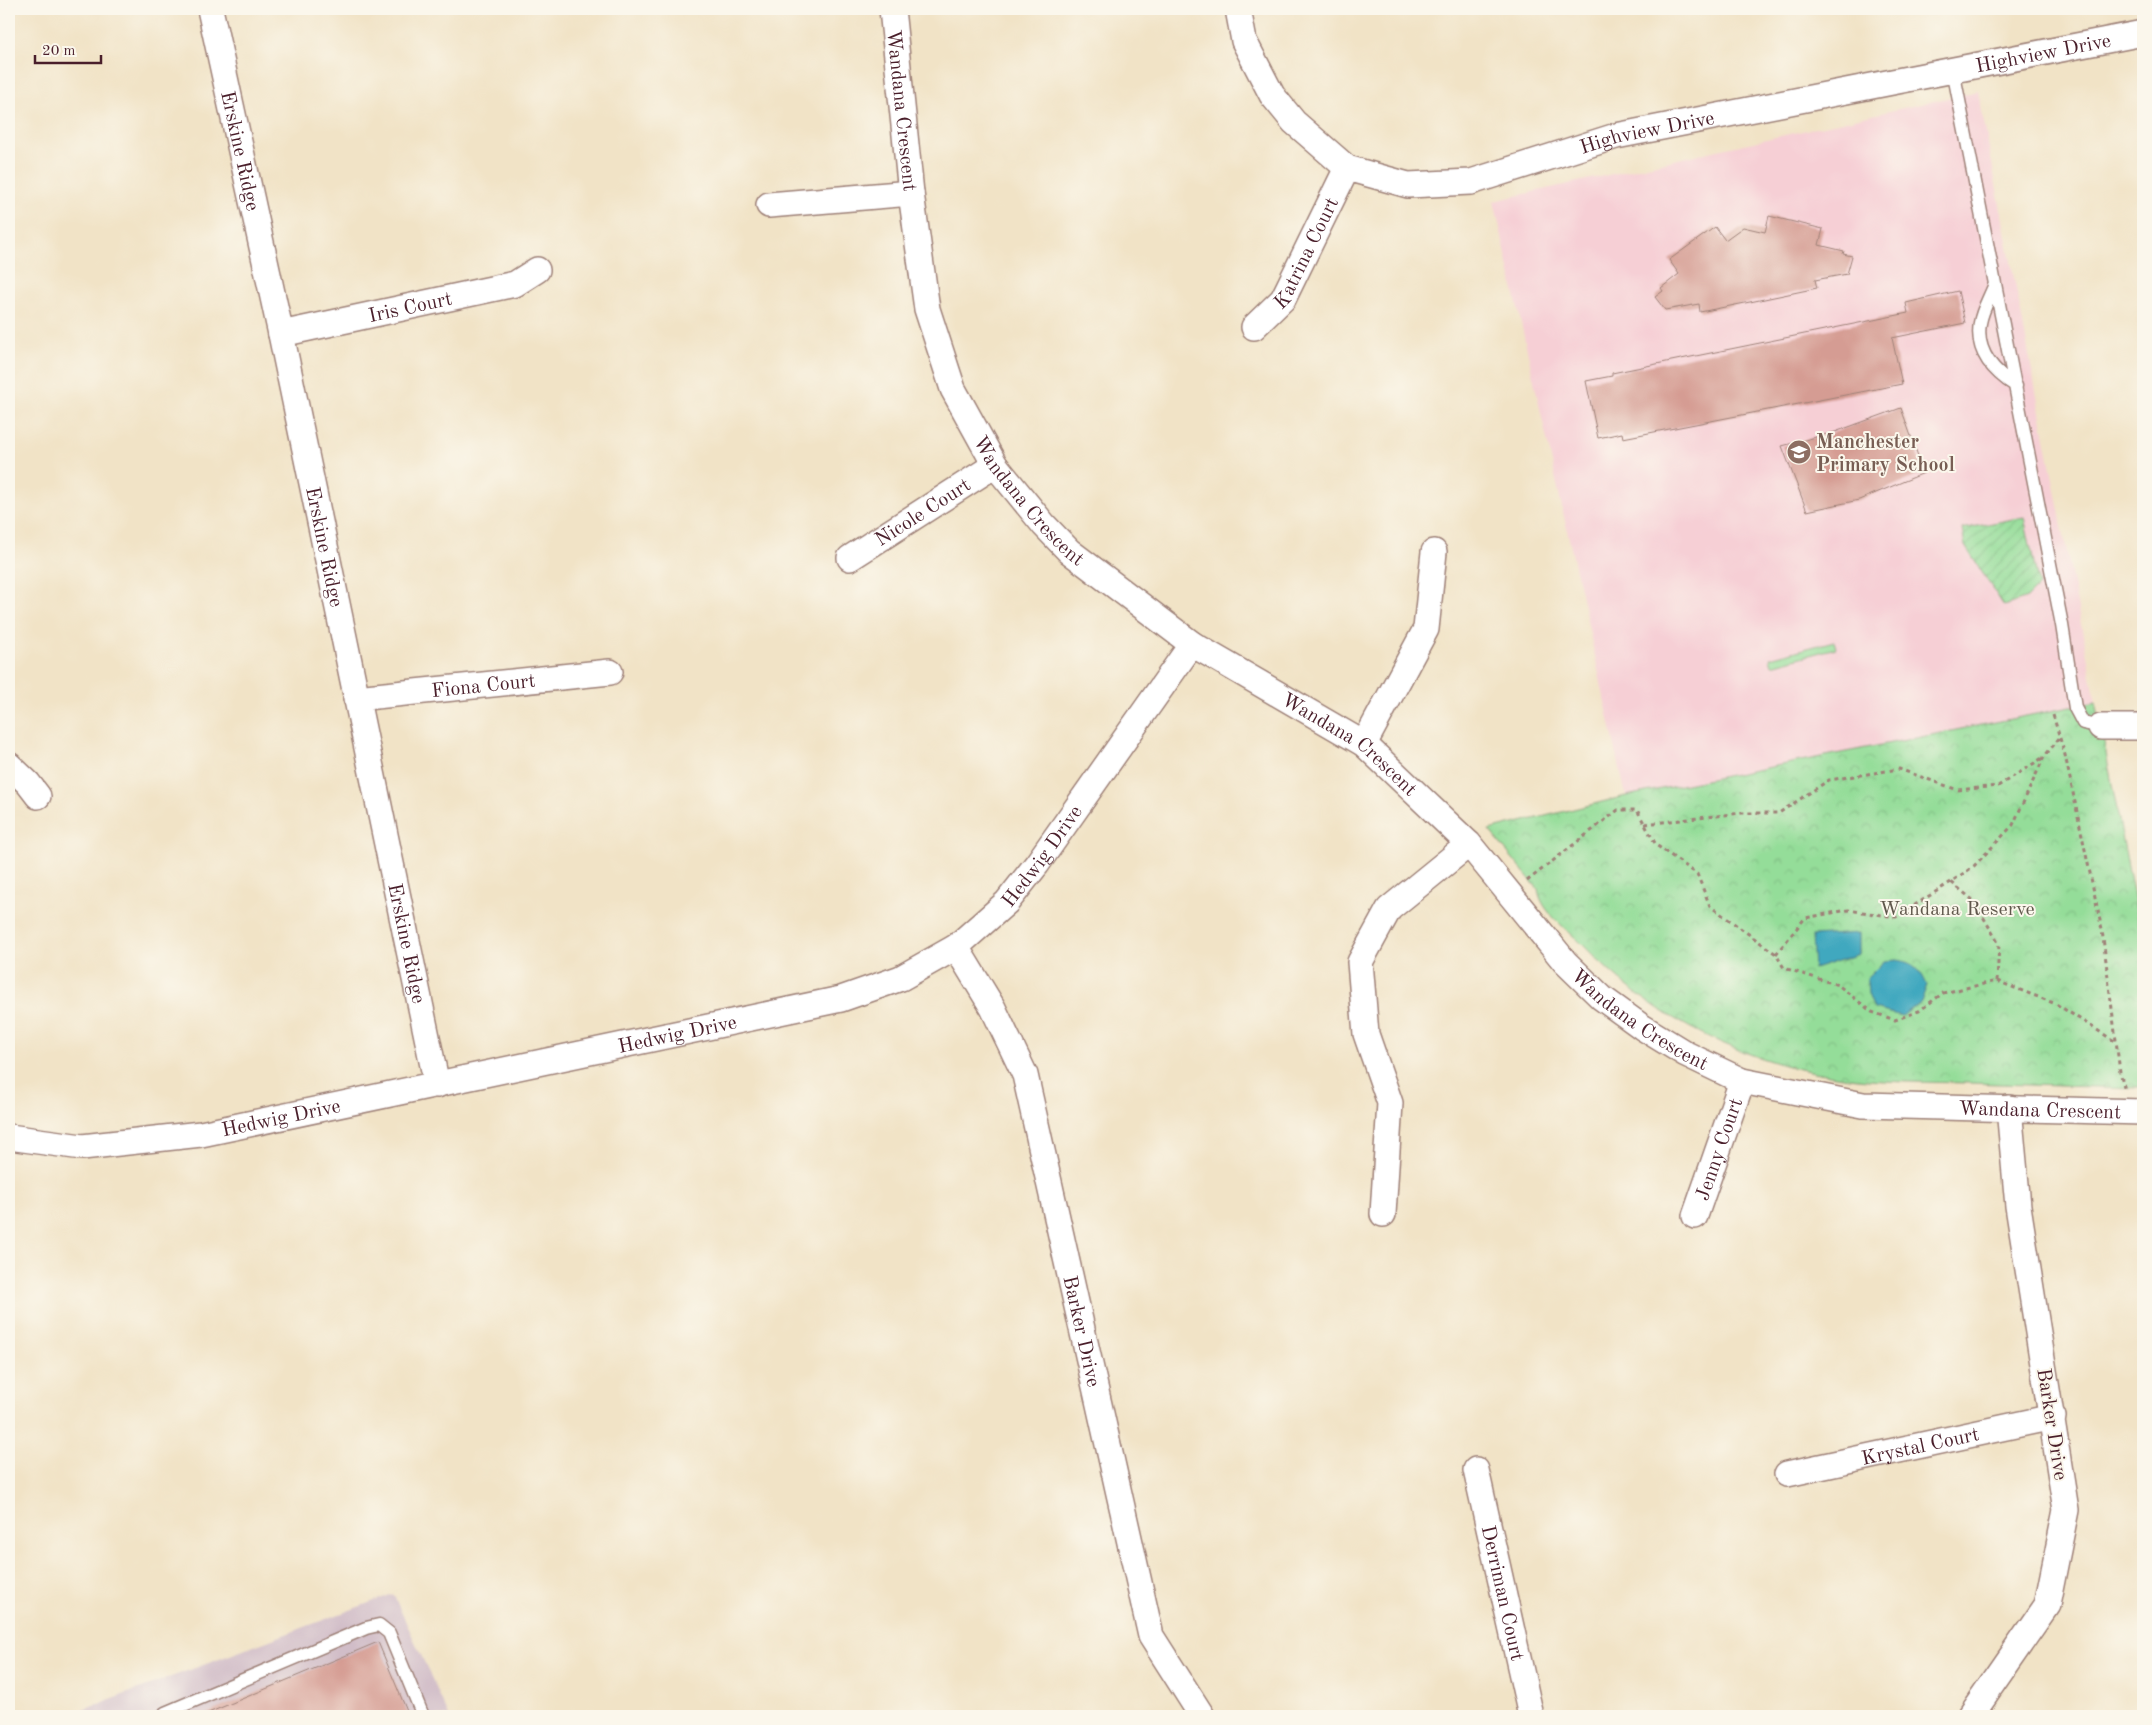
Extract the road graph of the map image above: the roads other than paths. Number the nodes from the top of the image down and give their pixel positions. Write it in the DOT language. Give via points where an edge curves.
graph roads {
  1 [pos="210,9"];
  2 [pos="892,9"];
  3 [pos="1238,9"];
  4 [pos="2143,33"];
  5 [pos="1953,70"];
  6 [pos="1347,168"];
  7 [pos="910,193"];
  8 [pos="770,205"];
  9 [pos="537,270"];
  10 [pos="1995,284"];
  11 [pos="1254,327"];
  12 [pos="281,334"];
  13 [pos="2016,386"];
  14 [pos="995,465"];
  15 [pos="1434,552"];
  16 [pos="850,558"];
  17 [pos="1192,644"];
  18 [pos="610,672"];
  19 [pos="356,698"];
  20 [pos="2101,727"];
  21 [pos="2143,727"];
  22 [pos="1364,744"];
  23 [pos="9,765"];
  24 [pos="38,796"];
  25 [pos="1469,844"];
  26 [pos="956,947"];
  27 [pos="1742,1081"];
  28 [pos="437,1085"];
  29 [pos="2010,1108"];
  30 [pos="2138,1112"];
  31 [pos="9,1137"];
  32 [pos="1383,1214"];
  33 [pos="1695,1216"];
  34 [pos="2053,1417"];
  35 [pos="1476,1470"];
  36 [pos="1787,1474"];
  37 [pos="164,1716"];
  38 [pos="424,1716"];
  39 [pos="1202,1716"];
  40 [pos="1531,1716"];
  41 [pos="1970,1716"];
  1 -- 12 [label="street, Erskine Ridge"];
  2 -- 7 [label="street, Wandana Crescent"];
  3 -- 6 [label="street, Highview Drive" via="1244,40 1272,96 1294,122"];
  4 -- 5 [label="street, Highview Drive"];
  5 -- 6 [label="street, Highview Drive" via="1616,136 1471,182 1408,185"];
  5 -- 10 [label="lane"];
  6 -- 11 [label="street, Katrina Court" via="1283,299"];
  7 -- 8 [label="street"];
  7 -- 14 [label="street, Wandana Crescent" via="927,309 953,389"];
  9 -- 12 [label="street, Iris Court" via="515,284"];
  10 -- 13 [label="lane"];
  10 -- 13 [label="lane" via="1980,324 1982,352 2003,378"];
  12 -- 19 [label="street, Erskine Ridge"];
  13 -- 20 [label="lane" via="2075,708 2083,724"];
  14 -- 16 [label="street, Nicole Court"];
  14 -- 17 [label="street, Wandana Crescent" via="1069,551"];
  15 -- 22 [label="street" via="1426,629"];
  17 -- 22 [label="street, Wandana Crescent"];
  17 -- 26 [label="street, Hedwig Drive" via="1038,864 1007,902"];
  18 -- 19 [label="street, Fiona Court"];
  19 -- 28 [label="street, Erskine Ridge"];
  20 -- 21 [label="street"];
  22 -- 25 [label="street, Wandana Crescent"];
  23 -- 24 [label="street"];
  25 -- 27 [label="street, Wandana Crescent" via="1565,962 1602,998 1686,1054"];
  25 -- 32 [label="street" via="1389,909 1360,962 1366,1034 1390,1103"];
  26 -- 28 [label="street, Hedwig Drive" via="901,978 841,1000"];
  26 -- 39 [label="street, Barker Drive" via="993,1008 1025,1075 1151,1636"];
  27 -- 29 [label="street, Wandana Crescent" via="1863,1105"];
  27 -- 33 [label="street, Jenny Court"];
  28 -- 31 [label="street, Hedwig Drive" via="201,1134 143,1142 82,1147"];
  29 -- 30 [label="street, Wandana Crescent"];
  29 -- 34 [label="street, Barker Drive" via="2018,1206"];
  34 -- 36 [label="street, Krystal Court"];
  34 -- 41 [label="street, Barker Drive" via="2066,1510 2047,1605"];
  35 -- 40 [label="street, Derriman Court"];
  37 -- 38 [label="lane" via="166,1712 379,1625 388,1633"];
}
